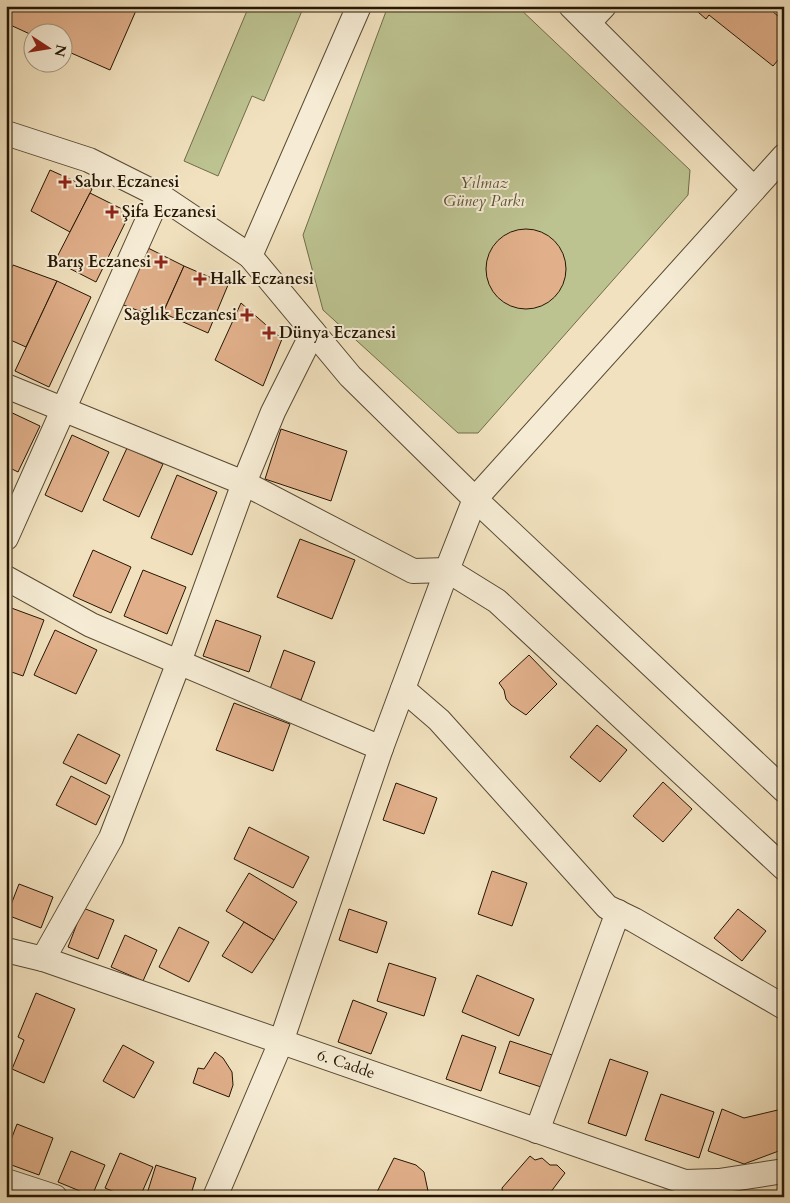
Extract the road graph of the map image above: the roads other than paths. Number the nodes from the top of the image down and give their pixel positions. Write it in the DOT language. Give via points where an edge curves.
graph roads {
  1 [pos="359,6"];
  2 [pos="571,6"];
  3 [pos="604,6"];
  4 [pos="588,24"];
  5 [pos="6,133"];
  6 [pos="784,156"];
  7 [pos="754,188"];
  8 [pos="159,195"];
  9 [pos="250,256"];
  10 [pos="313,332"];
  11 [pos="6,386"];
  12 [pos="64,410"];
  13 [pos="244,483"];
  14 [pos="475,499"];
  15 [pos="6,538"];
  16 [pos="447,570"];
  17 [pos="6,578"];
  18 [pos="179,662"];
  19 [pos="403,689"];
  20 [pos="381,748"];
  21 [pos="784,790"];
  22 [pos="784,868"];
  23 [pos="618,912"];
  24 [pos="6,950"];
  25 [pos="43,959"];
  26 [pos="784,1007"];
  27 [pos="281,1042"];
  28 [pos="537,1131"];
  29 [pos="784,1171"];
  30 [pos="6,1181"];
  31 [pos="684,1190"];
  32 [pos="55,1197"];
  33 [pos="215,1197"];
  1 -- 9 [label="street"];
  2 -- 4 [label="street"];
  3 -- 4 [label="street"];
  4 -- 7 [label="street"];
  5 -- 8 [label="street" via="89,160"];
  6 -- 7 [label="street"];
  7 -- 14 [label="street"];
  8 -- 9 [label="street"];
  8 -- 12 [label="street"];
  9 -- 10 [label="street"];
  10 -- 13 [label="street" via="273,412"];
  10 -- 14 [label="street" via="350,376"];
  11 -- 12 [label="street"];
  12 -- 13 [label="street"];
  12 -- 15 [label="street"];
  13 -- 16 [label="street" via="413,571"];
  13 -- 18 [label="street"];
  14 -- 16 [label="street"];
  14 -- 21 [label="street"];
  16 -- 19 [label="street"];
  16 -- 22 [label="street" via="497,600"];
  17 -- 18 [label="street" via="91,625"];
  18 -- 20 [label="street"];
  18 -- 25 [label="street" via="111,838"];
  19 -- 20 [label="street"];
  19 -- 23 [label="street" via="439,720 607,907"];
  20 -- 27 [label="street"];
  23 -- 26 [label="street"];
  23 -- 28 [label="street"];
  24 -- 25 [label="street, 6. Cadde"];
  25 -- 27 [label="street, 6. Cadde"];
  27 -- 28 [label="street, 6. Cadde"];
  27 -- 33 [label="street"];
  28 -- 31 [label="street, 6. Cadde"];
  29 -- 31 [label="street, 6. Cadde"];
  30 -- 32 [label="street"];
}
